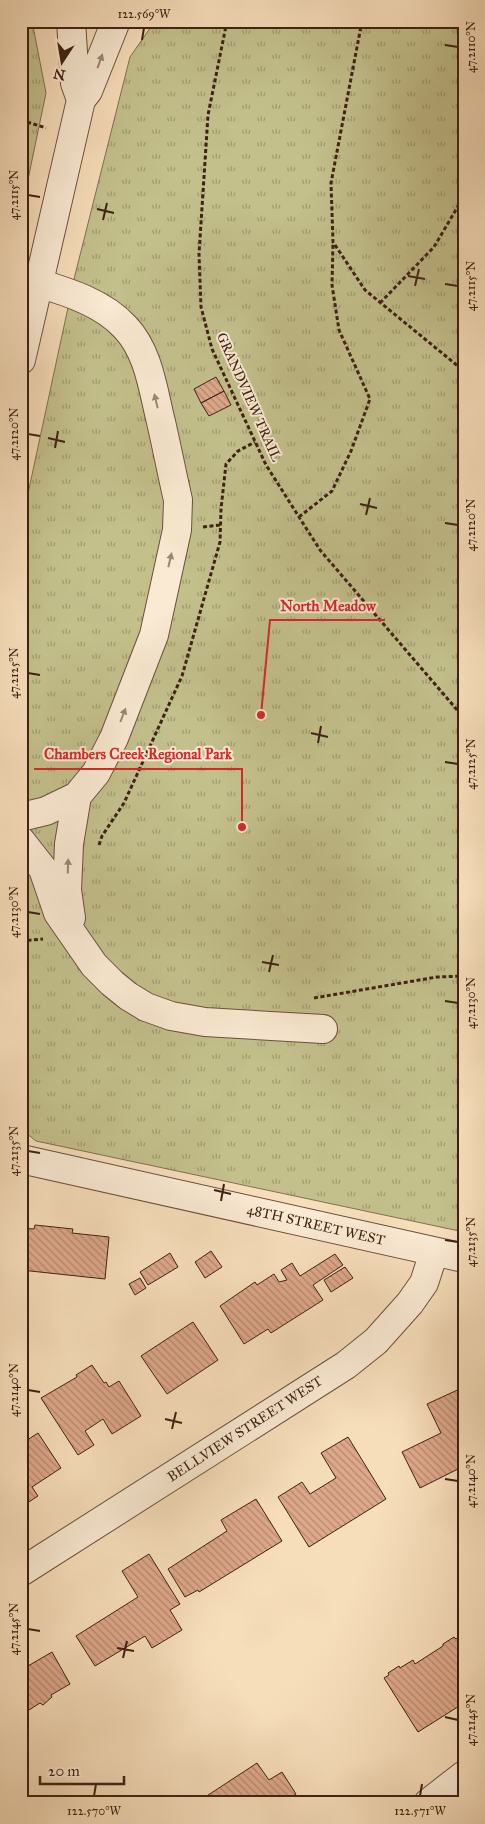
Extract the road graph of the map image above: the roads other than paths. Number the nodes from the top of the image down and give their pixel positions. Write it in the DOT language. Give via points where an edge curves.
graph roads {
  1 [pos="71,21"];
  2 [pos="116,21"];
  3 [pos="81,100"];
  4 [pos="31,293"];
  5 [pos="21,360"];
  6 [pos="77,796"];
  7 [pos="21,817"];
  8 [pos="21,841"];
  9 [pos="61,935"];
  10 [pos="323,1029"];
  11 [pos="21,1159"];
  12 [pos="434,1252"];
  13 [pos="464,1258"];
  14 [pos="21,1572"];
  15 [pos="464,1775"];
  16 [pos="428,1803"];
  1 -- 3 [label="street" via="75,83"];
  3 -- 2 [label="street, one-way" via="88,91"];
  3 -- 4 [label="street"];
  4 -- 5 [label="street"];
  6 -- 4 [label="street, one-way" via="96,773 114,738 154,634 177,530 178,500 150,376 140,348 125,327 110,315 70,293"];
  6 -- 7 [label="street" via="46,811"];
  9 -- 6 [label="street, one-way"];
  8 -- 9 [label="street" via="43,869 58,912"];
  9 -- 10 [label="street" via="128,996 171,1016 205,1022"];
  11 -- 12 [label="street, 48TH STREET WEST"];
  12 -- 13 [label="street, 48TH STREET WEST"];
  12 -- 14 [label="street, BELLVIEW STREET WEST" via="424,1283 410,1303 376,1341 346,1365"];
  15 -- 16 [label="street"];
}
